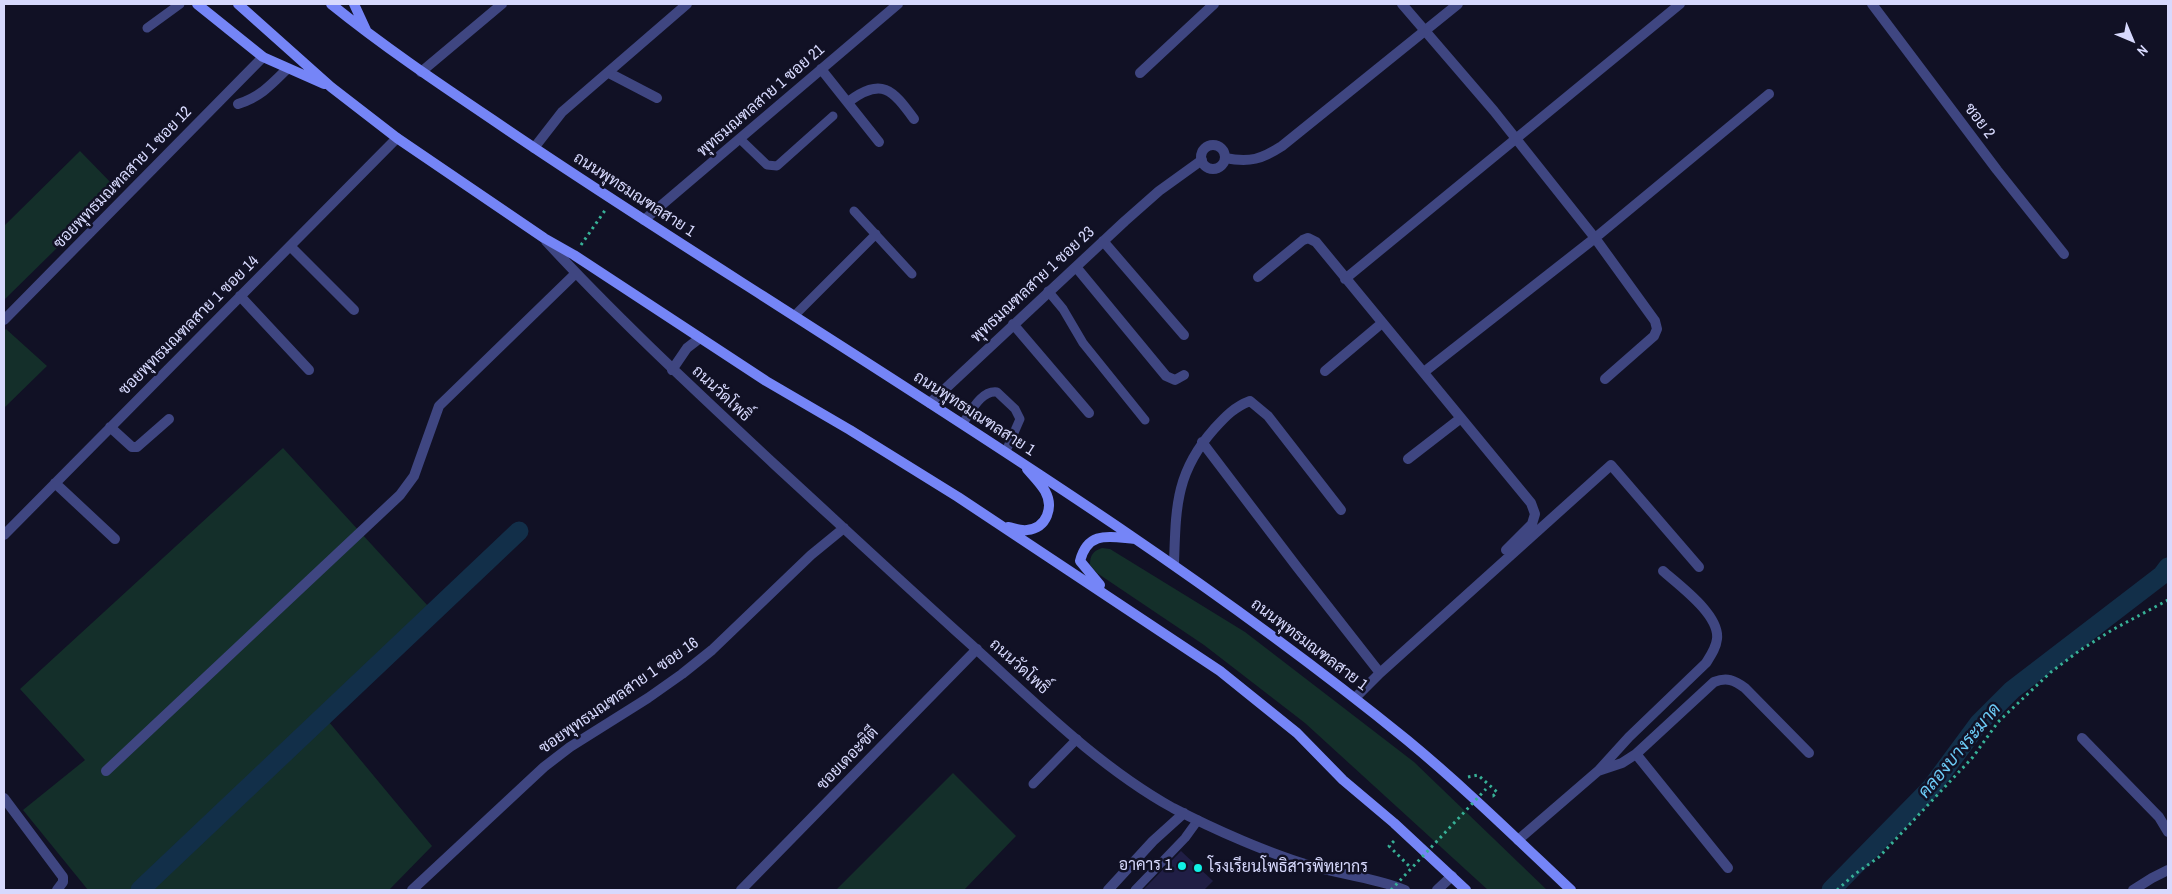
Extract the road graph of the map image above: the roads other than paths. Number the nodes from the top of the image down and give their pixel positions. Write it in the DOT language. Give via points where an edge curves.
graph roads {
  1 [pos="180,4"];
  2 [pos="197,4"];
  3 [pos="238,4"];
  4 [pos="331,4"];
  5 [pos="354,4"];
  6 [pos="502,4"];
  7 [pos="687,4"];
  8 [pos="898,4"];
  9 [pos="1214,4"];
  10 [pos="1402,4"];
  11 [pos="1458,4"];
  12 [pos="1680,4"];
  13 [pos="1872,4"];
  14 [pos="148,28"];
  15 [pos="367,32"];
  16 [pos="1425,32"];
  17 [pos="263,57"];
  18 [pos="287,69"];
  19 [pos="821,69"];
  20 [pos="422,72"];
  21 [pos="609,73"];
  22 [pos="1140,74"];
  23 [pos="331,88"];
  24 [pos="1768,94"];
  25 [pos="657,98"];
  26 [pos="848,102"];
  27 [pos="238,104"];
  28 [pos="833,116"];
  29 [pos="914,119"];
  30 [pos="397,138"];
  31 [pos="1516,138"];
  32 [pos="740,139"];
  33 [pos="879,142"];
  34 [pos="534,148"];
  35 [pos="1225,158"];
  36 [pos="1202,160"];
  37 [pos="854,211"];
  38 [pos="644,220"];
  39 [pos="876,234"];
  40 [pos="544,238"];
  41 [pos="1595,238"];
  42 [pos="1103,241"];
  43 [pos="290,246"];
  44 [pos="2064,254"];
  45 [pos="1076,266"];
  46 [pos="576,273"];
  47 [pos="912,274"];
  48 [pos="1258,277"];
  49 [pos="1346,279"];
  50 [pos="1048,291"];
  51 [pos="240,296"];
  52 [pos="354,310"];
  53 [pos="794,316"];
  54 [pos="4,320"];
  55 [pos="1382,323"];
  56 [pos="1013,324"];
  57 [pos="1184,335"];
  58 [pos="700,338"];
  59 [pos="309,370"];
  60 [pos="672,370"];
  61 [pos="1325,371"];
  62 [pos="1424,372"];
  63 [pos="1184,375"];
  64 [pos="1605,378"];
  65 [pos="930,403"];
  66 [pos="1089,413"];
  67 [pos="1461,418"];
  68 [pos="169,419"];
  69 [pos="1145,420"];
  70 [pos="962,423"];
  71 [pos="110,428"];
  72 [pos="1202,442"];
  73 [pos="1006,451"];
  74 [pos="1408,459"];
  75 [pos="1020,461"];
  76 [pos="55,483"];
  77 [pos="1341,510"];
  78 [pos="1001,525"];
  79 [pos="844,528"];
  80 [pos="4,535"];
  81 [pos="115,539"];
  82 [pos="1137,539"];
  83 [pos="1506,550"];
  84 [pos="1174,563"];
  85 [pos="1699,566"];
  86 [pos="1663,571"];
  87 [pos="1109,596"];
  88 [pos="977,649"];
  89 [pos="1380,673"];
  90 [pos="1355,698"];
  91 [pos="2082,738"];
  92 [pos="1077,739"];
  93 [pos="1809,753"];
  94 [pos="1636,754"];
  95 [pos="106,771"];
  96 [pos="1598,771"];
  97 [pos="1033,784"];
  98 [pos="4,798"];
  99 [pos="1184,813"];
  100 [pos="1198,820"];
  101 [pos="2168,832"];
  102 [pos="1518,840"];
  103 [pos="1728,868"];
  104 [pos="2168,870"];
  105 [pos="1452,876"];
  106 [pos="57,890"];
  107 [pos="412,890"];
  108 [pos="741,890"];
  109 [pos="1108,890"];
  110 [pos="1135,890"];
  111 [pos="1406,890"];
  112 [pos="1438,890"];
  113 [pos="1466,890"];
  114 [pos="1571,890"];
  115 [pos="2134,890"];
  1 -- 14 [label="lane"];
  2 -- 17 [label="main road"];
  3 -- 23 [label="main road"];
  4 -- 15 [label="main road, ถนนพุทธมณฑลสาย 1"];
  5 -- 15 [label="main road"];
  6 -- 20 [label="street"];
  7 -- 21 [label="street"];
  8 -- 19 [label="street, พุทธมณฑลสาย 1 ซอย 21"];
  9 -- 22 [label="street"];
  10 -- 16 [label="street"];
  11 -- 16 [label="street"];
  12 -- 31 [label="street"];
  13 -- 44 [label="street, ซอย 2"];
  15 -- 20 [label="main road, ถนนพุทธมณฑลสาย 1"];
  16 -- 31 [label="street"];
  16 -- 35 [label="street" via="1265,157"];
  17 -- 18 [label="main road"];
  17 -- 54 [label="street, ซอยพุทธมณฑลสาย 1 ซอย 12"];
  18 -- 23 [label="main road"];
  18 -- 27 [label="street" via="264,92"];
  19 -- 26 [label="street"];
  19 -- 32 [label="street, พุทธมณฑลสาย 1 ซอย 21"];
  20 -- 34 [label="main road, ถนนพุทธมณฑลสาย 1"];
  21 -- 25 [label="street"];
  21 -- 34 [label="street" via="562,112"];
  23 -- 30 [label="main road"];
  24 -- 41 [label="street"];
  26 -- 29 [label="street" via="875,87 884,89 901,102"];
  26 -- 33 [label="street"];
  28 -- 32 [label="lane" via="776,166 767,165"];
  30 -- 40 [label="main road"];
  30 -- 43 [label="street, ซอยพุทธมณฑลสาย 1 ซอย 14"];
  31 -- 41 [label="street"];
  31 -- 49 [label="street"];
  32 -- 38 [label="street, พุทธมณฑลสาย 1 ซอย 21"];
  34 -- 38 [label="main road, ถนนพุทธมณฑลสาย 1"];
  35 -- 36 [label="street" via="1219,167 1212,168"];
  35 -- 36 [label="street" via="1222,149 1214,145 1203,151"];
  36 -- 42 [label="street, พุทธมณฑลสาย 1 ซอย 23" via="1159,191"];
  37 -- 39 [label="lane"];
  38 -- 53 [label="main road, ถนนพุทธมณฑลสาย 1"];
  39 -- 47 [label="lane"];
  39 -- 53 [label="lane"];
  40 -- 46 [label="street, ถนนวัดโพธิ์"];
  40 -- 58 [label="main road"];
  41 -- 62 [label="street"];
  41 -- 64 [label="street" via="1655,321 1657,329 1654,336"];
  42 -- 45 [label="street, พุทธมณฑลสาย 1 ซอย 23"];
  42 -- 57 [label="street"];
  43 -- 51 [label="street, ซอยพุทธมณฑลสาย 1 ซอย 14"];
  43 -- 52 [label="street"];
  45 -- 50 [label="street, พุทธมณฑลสาย 1 ซอย 23"];
  45 -- 63 [label="street" via="1166,376 1175,380"];
  46 -- 60 [label="street, ถนนวัดโพธิ์"];
  46 -- 95 [label="street" via="439,406 414,476 400,495"];
  48 -- 49 [label="street" via="1308,238 1316,242"];
  49 -- 55 [label="street"];
  50 -- 56 [label="street, พุทธมณฑลสาย 1 ซอย 23"];
  50 -- 69 [label="lane" via="1083,343"];
  51 -- 59 [label="street"];
  51 -- 71 [label="street, ซอยพุทธมณฑลสาย 1 ซอย 14"];
  53 -- 65 [label="main road, ถนนพุทธมณฑลสาย 1"];
  55 -- 61 [label="street"];
  55 -- 62 [label="street"];
  56 -- 65 [label="street, พุทธมณฑลสาย 1 ซอย 23"];
  56 -- 66 [label="street"];
  58 -- 60 [label="street, ถนนวัดโพธิ์" via="687,348"];
  58 -- 78 [label="main road"];
  60 -- 79 [label="street, ถนนวัดโพธิ์"];
  62 -- 67 [label="street"];
  65 -- 70 [label="main road, ถนนพุทธมณฑลสาย 1"];
  67 -- 74 [label="street"];
  67 -- 83 [label="street" via="1531,502 1535,514 1532,524"];
  68 -- 71 [label="street" via="137,447 132,447"];
  70 -- 73 [label="main road, ถนนพุทธมณฑลสาย 1"];
  70 -- 73 [label="lane" via="980,398 997,392 1015,409 1020,419"];
  71 -- 76 [label="street, ซอยพุทธมณฑลสาย 1 ซอย 14"];
  72 -- 77 [label="street" via="1228,414 1250,401 1268,416"];
  72 -- 84 [label="street" via="1191,457 1183,477 1177,508"];
  72 -- 89 [label="street"];
  73 -- 75 [label="main road, ถนนพุทธมณฑลสาย 1"];
  75 -- 78 [label="main road" via="1045,491 1048,516 1038,528 1026,530"];
  75 -- 82 [label="main road, ถนนพุทธมณฑลสาย 1"];
  76 -- 80 [label="street, ซอยพุทธมณฑลสาย 1 ซอย 14"];
  76 -- 81 [label="street"];
  78 -- 87 [label="main road"];
  79 -- 88 [label="street, ถนนวัดโพธิ์"];
  79 -- 107 [label="street, ซอยพุทธมณฑลสาย 1 ซอย 16" via="682,674 544,767"];
  82 -- 84 [label="main road, ถนนพุทธมณฑลสาย 1"];
  82 -- 87 [label="main road" via="1104,537 1083,547 1080,561"];
  84 -- 90 [label="main road, ถนนพุทธมณฑลสาย 1"];
  85 -- 89 [label="street" via="1611,465"];
  86 -- 96 [label="street" via="1714,621 1717,637 1714,650 1706,663"];
  87 -- 105 [label="main road" via="1228,677 1297,733 1343,780"];
  88 -- 92 [label="street, ถนนวัดโพธิ์"];
  88 -- 108 [label="street, ซอยเดอะซิตี"];
  89 -- 90 [label="street"];
  90 -- 102 [label="main road, ถนนพุทธมณฑลสาย 1" via="1453,779"];
  91 -- 101 [label="street" via="2159,817"];
  92 -- 97 [label="lane"];
  92 -- 99 [label="street, ถนนวัดโพธิ์" via="1149,794"];
  93 -- 94 [label="street" via="1745,688 1724,678 1714,682"];
  94 -- 96 [label="street"];
  94 -- 103 [label="street"];
  96 -- 102 [label="street"];
  98 -- 106 [label="street" via="63,877"];
  99 -- 100 [label="street, ถนนวัดโพธิ์"];
  99 -- 109 [label="street"];
  100 -- 110 [label="lane"];
  100 -- 111 [label="street, ถนนวัดโพธิ์" via="1288,858"];
  102 -- 114 [label="main road, ถนนพุทธมณฑลสาย 1"];
  104 -- 115 [label="street"];
  105 -- 112 [label="street"];
  105 -- 113 [label="main road"];
}
